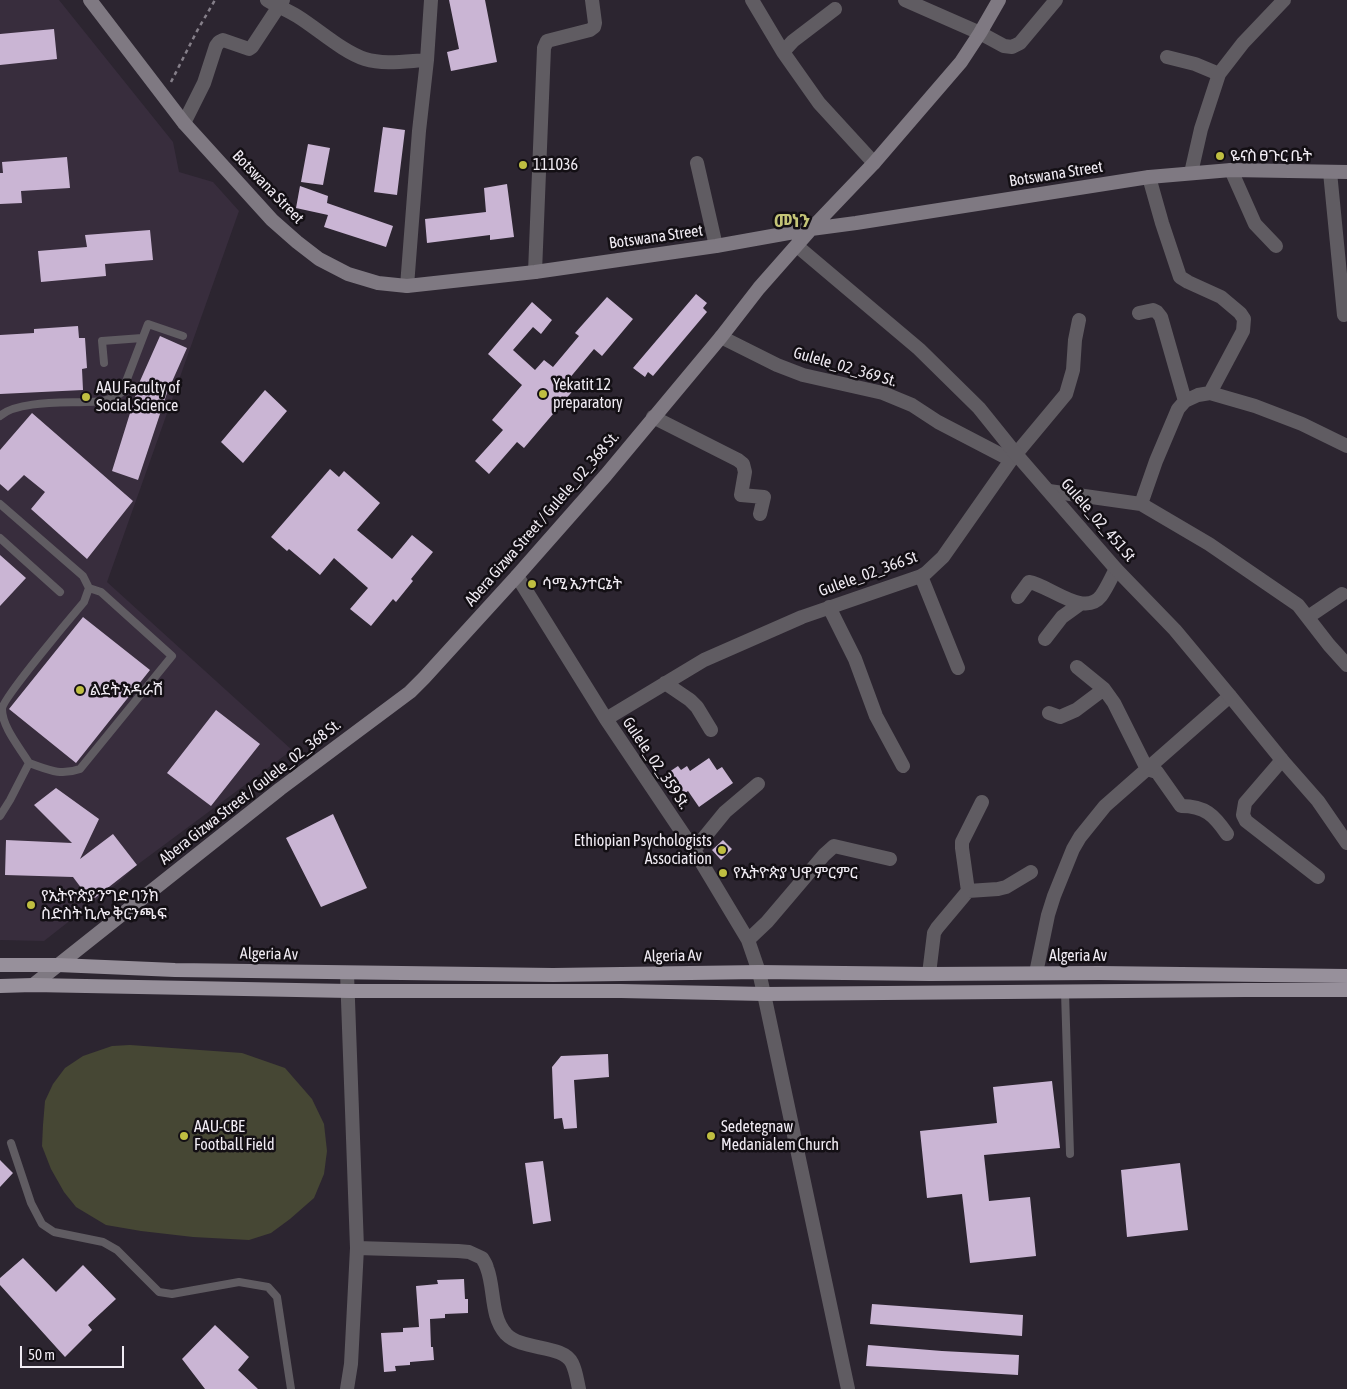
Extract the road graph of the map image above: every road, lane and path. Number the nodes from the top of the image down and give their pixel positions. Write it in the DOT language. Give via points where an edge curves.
graph roads {
  1 [pos="90,0"];
  2 [pos="215,0"];
  3 [pos="431,0"];
  4 [pos="592,0"];
  5 [pos="752,0"];
  6 [pos="905,0"];
  7 [pos="999,0"];
  8 [pos="1056,0"];
  9 [pos="1284,0"];
  10 [pos="276,2"];
  11 [pos="835,9"];
  12 [pos="980,33"];
  13 [pos="783,52"];
  14 [pos="1167,57"];
  15 [pos="427,60"];
  16 [pos="1219,74"];
  17 [pos="164,96"];
  18 [pos="184,123"];
  19 [pos="697,163"];
  20 [pos="874,163"];
  21 [pos="1232,170"];
  22 [pos="1330,172"];
  23 [pos="1347,172"];
  24 [pos="1191,173"];
  25 [pos="1149,177"];
  26 [pos="811,229"];
  27 [pos="716,246"];
  28 [pos="797,246"];
  29 [pos="1276,246"];
  30 [pos="535,272"];
  31 [pos="408,286"];
  32 [pos="1139,313"];
  33 [pos="1344,315"];
  34 [pos="1079,320"];
  35 [pos="183,336"];
  36 [pos="721,337"];
  37 [pos="142,338"];
  38 [pos="104,363"];
  39 [pos="1210,392"];
  40 [pos="1185,401"];
  41 [pos="0,416"];
  42 [pos="653,417"];
  43 [pos="1347,446"];
  44 [pos="1014,457"];
  45 [pos="1049,491"];
  46 [pos="0,504"];
  47 [pos="1141,504"];
  48 [pos="760,514"];
  49 [pos="0,538"];
  50 [pos="1116,569"];
  51 [pos="518,576"];
  52 [pos="921,576"];
  53 [pos="89,588"];
  54 [pos="60,592"];
  55 [pos="1342,594"];
  56 [pos="1018,597"];
  57 [pos="1080,604"];
  58 [pos="829,607"];
  59 [pos="1308,617"];
  60 [pos="1045,639"];
  61 [pos="1347,665"];
  62 [pos="1076,667"];
  63 [pos="958,668"];
  64 [pos="665,683"];
  65 [pos="1104,689"];
  66 [pos="1230,696"];
  67 [pos="1049,713"];
  68 [pos="606,719"];
  69 [pos="711,730"];
  70 [pos="1282,760"];
  71 [pos="29,763"];
  72 [pos="902,766"];
  73 [pos="1147,768"];
  74 [pos="758,784"];
  75 [pos="982,802"];
  76 [pos="0,816"];
  77 [pos="1227,834"];
  78 [pos="1347,843"];
  79 [pos="694,850"];
  80 [pos="890,859"];
  81 [pos="1031,872"];
  82 [pos="1318,877"];
  83 [pos="968,891"];
  84 [pos="748,940"];
  85 [pos="0,965"];
  86 [pos="58,965"];
  87 [pos="759,972"];
  88 [pos="347,973"];
  89 [pos="1036,973"];
  90 [pos="929,974"];
  91 [pos="1347,976"];
  92 [pos="33,985"];
  93 [pos="0,986"];
  94 [pos="1347,990"];
  95 [pos="349,991"];
  96 [pos="1065,992"];
  97 [pos="764,994"];
  98 [pos="11,1142"];
  99 [pos="1070,1154"];
  100 [pos="357,1248"];
  101 [pos="291,1389"];
  102 [pos="347,1389"];
  103 [pos="579,1389"];
  104 [pos="848,1389"];
  1 -- 17 [label="main road, Botswana Street"];
  2 -- 17 [label="path"];
  3 -- 15 [label="street"];
  4 -- 30 [label="street" via="594,27 547,41 544,48"];
  5 -- 13 [label="street"];
  6 -- 12 [label="street"];
  7 -- 12 [label="main road, Abera Gizwa Street / Gulele_02_368 St."];
  8 -- 12 [label="street" via="1020,43 1012,47"];
  9 -- 16 [label="street"];
  10 -- 15 [label="street" via="351,53 366,59 377,62"];
  10 -- 18 [label="street" via="252,47 249,49 224,40 219,42"];
  11 -- 13 [label="street"];
  12 -- 20 [label="main road, Abera Gizwa Street / Gulele_02_368 St." via="961,62"];
  13 -- 20 [label="street" via="819,103"];
  14 -- 16 [label="street"];
  15 -- 31 [label="street"];
  16 -- 24 [label="street"];
  17 -- 18 [label="main road, Botswana Street"];
  18 -- 31 [label="main road, Botswana Street" via="272,220 319,260 378,284"];
  19 -- 27 [label="street"];
  20 -- 26 [label="main road, Abera Gizwa Street / Gulele_02_368 St."];
  21 -- 22 [label="main road, Botswana Street"];
  21 -- 24 [label="main road, Botswana Street"];
  21 -- 29 [label="street" via="1255,224"];
  22 -- 23 [label="main road, Botswana Street"];
  22 -- 33 [label="street"];
  24 -- 25 [label="main road, Botswana Street"];
  25 -- 26 [label="main road, Botswana Street"];
  25 -- 39 [label="street" via="1180,277 1221,297 1244,319 1243,331"];
  26 -- 27 [label="main road, Botswana Street"];
  26 -- 28 [label="main road, Abera Gizwa Street / Gulele_02_368 St."];
  27 -- 30 [label="main road, Botswana Street"];
  28 -- 36 [label="main road, Abera Gizwa Street / Gulele_02_368 St."];
  28 -- 44 [label="street, Gulele_02_451 St" via="919,349 979,408"];
  30 -- 31 [label="main road, Botswana Street"];
  32 -- 40 [label="street" via="1153,310 1161,317"];
  34 -- 44 [label="street, Gulele_02_366 St" via="1073,370 1066,394"];
  35 -- 37 [label="lane" via="148,324"];
  36 -- 42 [label="main road, Abera Gizwa Street / Gulele_02_368 St."];
  36 -- 44 [label="street, Gulele_02_369 St." via="803,375 883,393"];
  37 -- 38 [label="lane" via="102,341"];
  37 -- 41 [label="lane" via="122,392 113,398 21,407"];
  39 -- 40 [label="street"];
  39 -- 43 [label="street" via="1302,424"];
  40 -- 47 [label="street" via="1178,409"];
  42 -- 48 [label="street" via="744,464 741,494 764,496"];
  42 -- 51 [label="main road, Abera Gizwa Street / Gulele_02_368 St."];
  44 -- 45 [label="street, Gulele_02_451 St"];
  44 -- 52 [label="street, Gulele_02_366 St" via="943,557"];
  45 -- 47 [label="street"];
  45 -- 50 [label="street, Gulele_02_451 St"];
  46 -- 53 [label="lane" via="83,576"];
  47 -- 59 [label="street" via="1209,544 1298,605"];
  49 -- 54 [label="lane"];
  50 -- 57 [label="street" via="1100,598"];
  50 -- 66 [label="street, Gulele_02_451 St"];
  51 -- 68 [label="street, Gulele_02_359 St."];
  51 -- 86 [label="main road, Abera Gizwa Street / Gulele_02_368 St." via="410,692 280,789"];
  52 -- 58 [label="street, Gulele_02_366 St"];
  52 -- 63 [label="street"];
  53 -- 71 [label="lane" via="84,602 2,706 3,719"];
  53 -- 71 [label="lane" via="101,592 172,656 80,769 59,773"];
  55 -- 59 [label="street"];
  56 -- 57 [label="street" via="1029,582"];
  57 -- 60 [label="street" via="1062,617"];
  58 -- 64 [label="street, Gulele_02_366 St" via="704,660"];
  58 -- 72 [label="street" via="855,659 876,716"];
  59 -- 61 [label="street"];
  62 -- 65 [label="street"];
  64 -- 68 [label="street, Gulele_02_366 St"];
  64 -- 69 [label="street" via="697,707"];
  65 -- 67 [label="street" via="1076,710 1060,717"];
  65 -- 73 [label="street"];
  66 -- 70 [label="street, Gulele_02_451 St"];
  66 -- 73 [label="street"];
  68 -- 79 [label="street, Gulele_02_359 St."];
  70 -- 78 [label="street, Gulele_02_451 St" via="1318,801"];
  70 -- 82 [label="street" via="1245,803 1243,815 1246,821"];
  71 -- 76 [label="lane"];
  73 -- 77 [label="street" via="1157,772 1181,806 1207,811"];
  73 -- 89 [label="street" via="1105,806 1073,849 1048,915"];
  74 -- 79 [label="street" via="725,812"];
  75 -- 83 [label="street" via="962,842"];
  79 -- 84 [label="street, Gulele_02_359 St."];
  80 -- 84 [label="street" via="834,846"];
  81 -- 83 [label="street" via="1006,887"];
  83 -- 90 [label="street" via="934,933"];
  84 -- 87 [label="street, Gulele_02_359 St."];
  85 -- 86 [label="main road, Algeria Av"];
  86 -- 88 [label="main road, Algeria Av"];
  86 -- 92 [label="main road, Abera Gizwa Street / Gulele_02_368 St."];
  87 -- 88 [label="main road, Algeria Av"];
  87 -- 90 [label="main road, Algeria Av"];
  87 -- 97 [label="street, Gulele_02_359 St."];
  88 -- 95 [label="street"];
  89 -- 90 [label="main road, Algeria Av"];
  89 -- 91 [label="main road, Algeria Av"];
  92 -- 93 [label="main road"];
  92 -- 95 [label="main road"];
  94 -- 96 [label="main road"];
  95 -- 97 [label="main road" via="621,990"];
  95 -- 100 [label="street"];
  96 -- 97 [label="main road"];
  96 -- 99 [label="lane"];
  97 -- 104 [label="street, Gulele_02_359 St."];
  98 -- 101 [label="lane" via="31,1203 42,1224 54,1232 102,1242 117,1250 159,1292 172,1294 238,1282 268,1287 277,1297"];
  100 -- 102 [label="street"];
  100 -- 103 [label="street" via="458,1251 482,1258 500,1326 508,1336 522,1344 566,1356 572,1361"];
}
